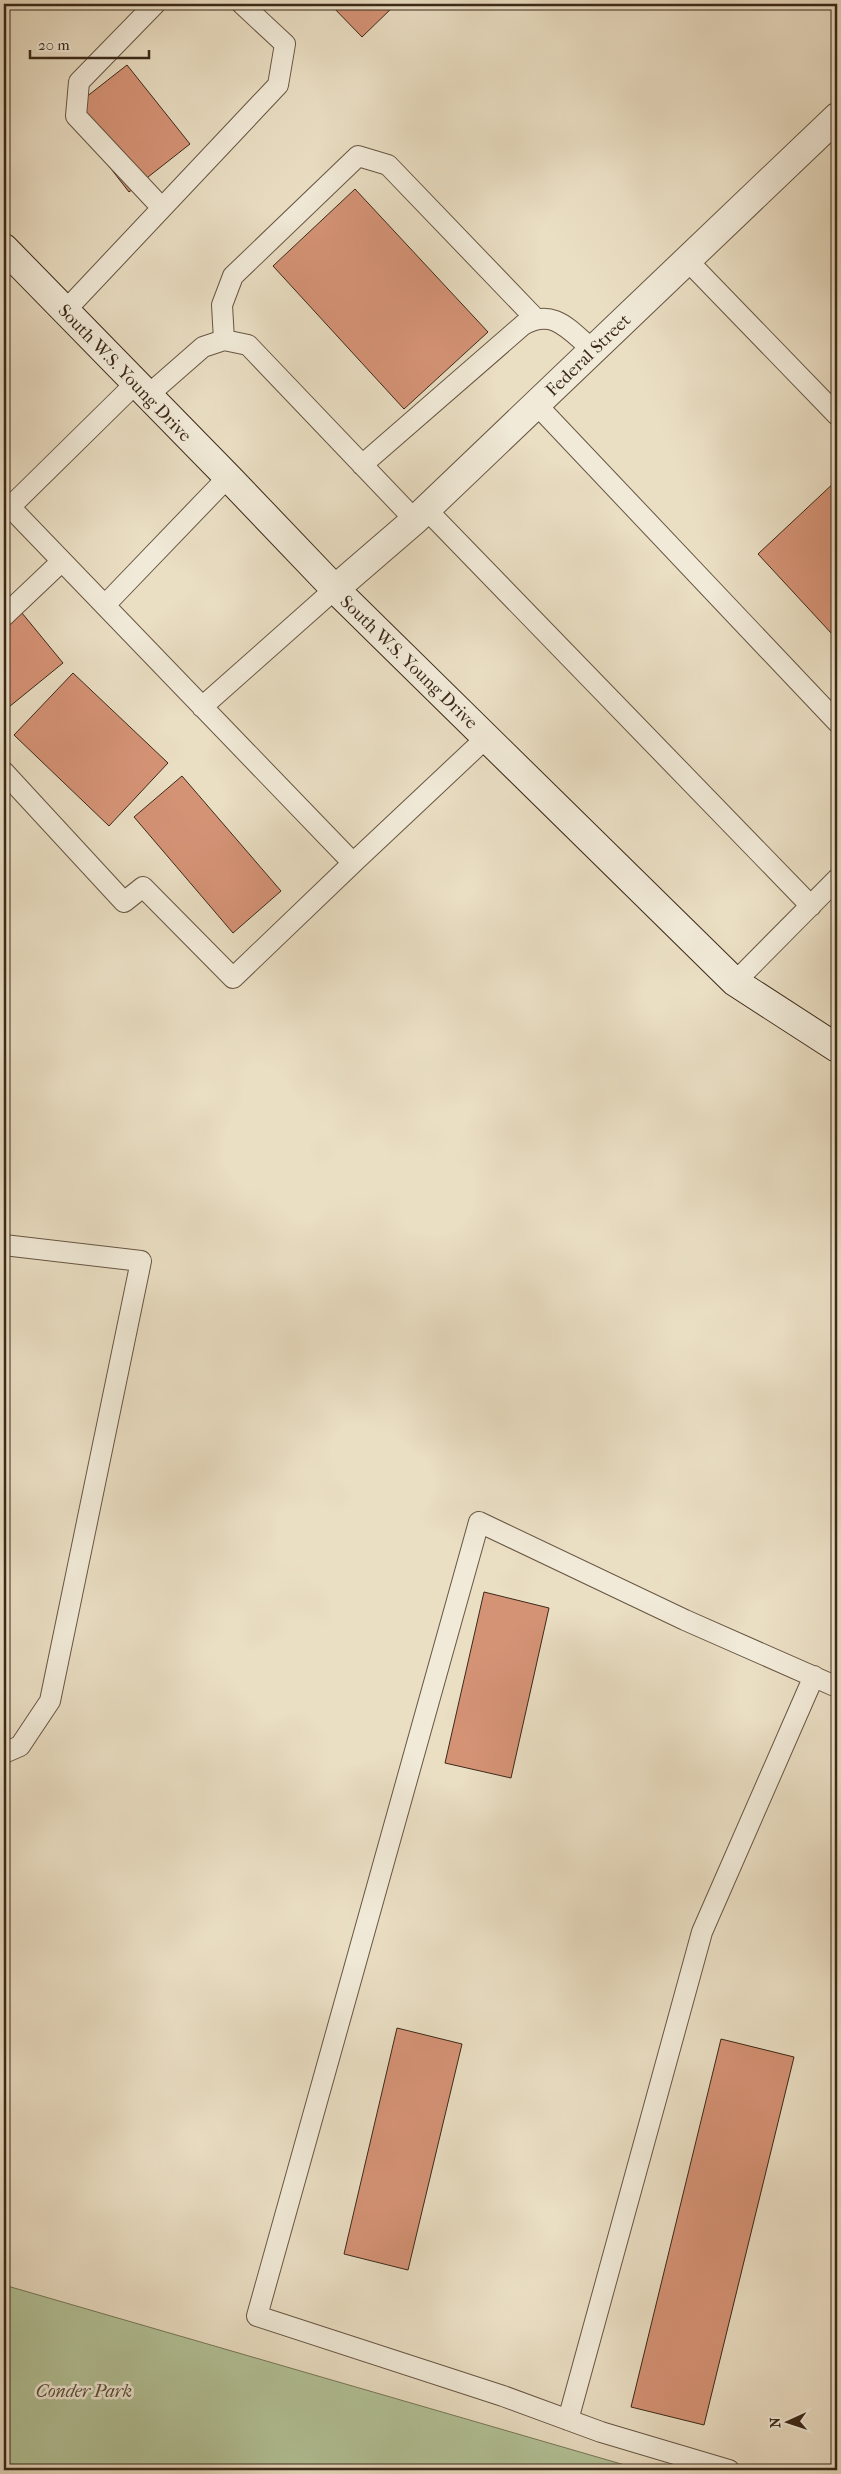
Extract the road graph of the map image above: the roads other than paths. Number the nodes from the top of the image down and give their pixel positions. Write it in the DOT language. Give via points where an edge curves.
graph roads {
  1 [pos="155,4"];
  2 [pos="242,4"];
  3 [pos="837,117"];
  4 [pos="162,208"];
  5 [pos="4,248"];
  6 [pos="687,260"];
  7 [pos="65,311"];
  8 [pos="535,318"];
  9 [pos="224,340"];
  10 [pos="593,350"];
  11 [pos="141,390"];
  12 [pos="536,404"];
  13 [pos="837,415"];
  14 [pos="362,465"];
  15 [pos="228,477"];
  16 [pos="420,515"];
  17 [pos="62,561"];
  18 [pos="334,589"];
  19 [pos="105,605"];
  20 [pos="4,616"];
  21 [pos="202,707"];
  22 [pos="837,722"];
  23 [pos="486,738"];
  24 [pos="4,772"];
  25 [pos="353,863"];
  26 [pos="837,879"];
  27 [pos="811,906"];
  28 [pos="735,982"];
  29 [pos="837,1048"];
  30 [pos="4,1245"];
  31 [pos="814,1676"];
  32 [pos="837,1686"];
  33 [pos="4,1753"];
  34 [pos="568,2420"];
  35 [pos="728,2470"];
  1 -- 4 [label="lane" via="79,82 76,116"];
  2 -- 4 [label="lane" via="286,44 278,86"];
  3 -- 6 [label="main road, Federal Street"];
  4 -- 7 [label="lane"];
  5 -- 7 [label="main road, South W.S. Young Drive"];
  6 -- 10 [label="main road, Federal Street"];
  6 -- 13 [label="lane"];
  7 -- 11 [label="main road, South W.S. Young Drive"];
  8 -- 9 [label="lane" via="388,165 358,156 233,276 222,305"];
  8 -- 10 [label="lane" via="546,317 561,323"];
  8 -- 14 [label="lane"];
  9 -- 11 [label="lane" via="203,346"];
  9 -- 14 [label="lane" via="248,345"];
  10 -- 12 [label="main road, Federal Street"];
  11 -- 15 [label="main road, South W.S. Young Drive"];
  11 -- 17 [label="lane" via="10,507"];
  12 -- 16 [label="main road, Federal Street"];
  12 -- 22 [label="lane"];
  14 -- 16 [label="lane"];
  15 -- 18 [label="main road, South W.S. Young Drive"];
  15 -- 19 [label="lane"];
  16 -- 18 [label="main road, Federal Street"];
  16 -- 27 [label="lane"];
  17 -- 19 [label="lane"];
  17 -- 20 [label="lane"];
  18 -- 21 [label="lane"];
  18 -- 23 [label="main road, South W.S. Young Drive"];
  19 -- 21 [label="lane"];
  21 -- 25 [label="lane"];
  23 -- 25 [label="lane"];
  23 -- 28 [label="main road, South W.S. Young Drive"];
  24 -- 25 [label="lane" via="124,902 143,887 233,978"];
  26 -- 27 [label="lane"];
  27 -- 28 [label="lane"];
  28 -- 29 [label="main road, South W.S. Young Drive"];
  30 -- 33 [label="lane" via="141,1261 50,1701 20,1746"];
  31 -- 32 [label="lane"];
  31 -- 34 [label="lane" via="702,1932"];
  31 -- 34 [label="lane" via="685,1620 479,1522 257,2316"];
  34 -- 35 [label="lane"];
}
